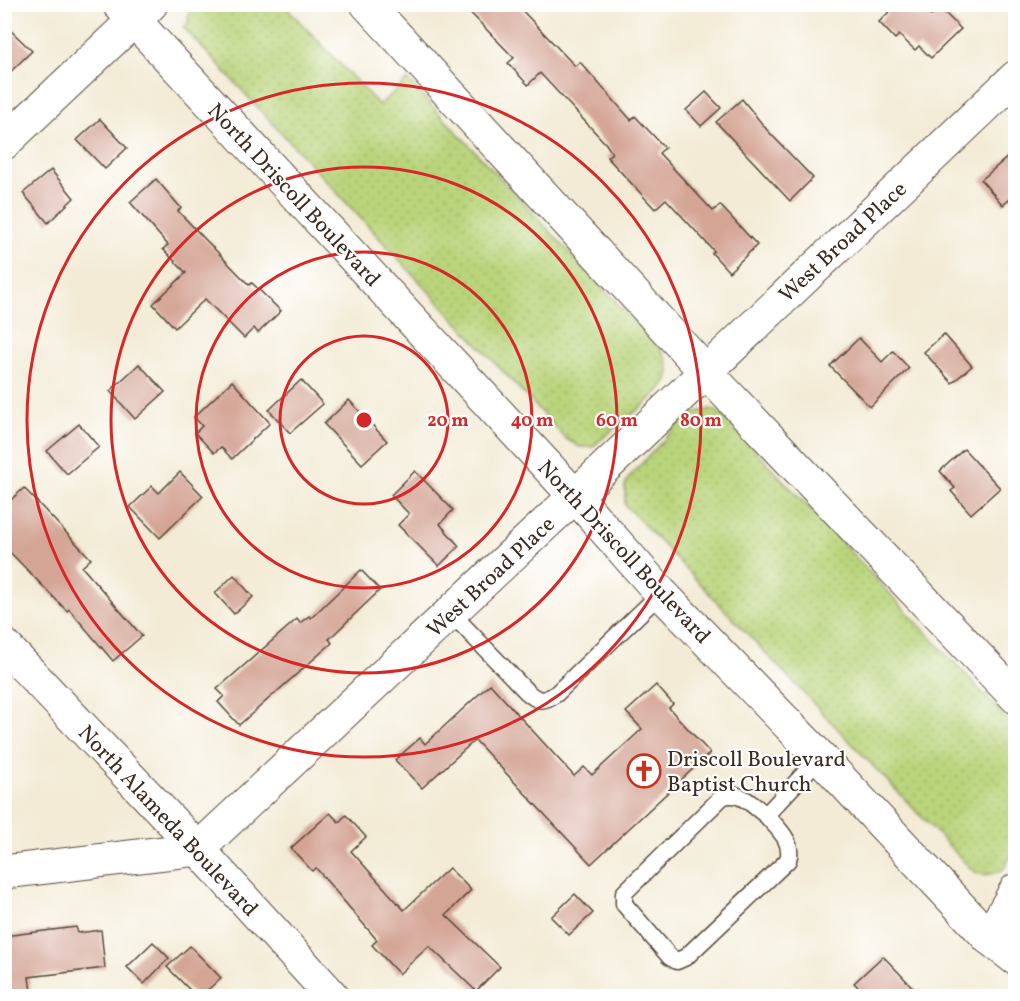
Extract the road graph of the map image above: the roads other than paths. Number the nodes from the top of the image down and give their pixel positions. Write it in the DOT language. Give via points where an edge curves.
graph roads {
  1 [pos="367,4"];
  2 [pos="135,10"];
  3 [pos="1016,77"];
  4 [pos="4,143"];
  5 [pos="705,371"];
  6 [pos="575,496"];
  7 [pos="661,593"];
  8 [pos="451,613"];
  9 [pos="4,645"];
  10 [pos="1016,697"];
  11 [pos="820,757"];
  12 [pos="766,815"];
  13 [pos="198,849"];
  14 [pos="4,872"];
  15 [pos="1016,890"];
  16 [pos="989,938"];
  17 [pos="1016,958"];
  18 [pos="332,996"];
  1 -- 5 [label="street"];
  2 -- 4 [label="street"];
  2 -- 6 [label="street, North Driscoll Boulevard"];
  3 -- 5 [label="street, West Broad Place"];
  5 -- 6 [label="street, West Broad Place"];
  5 -- 10 [label="street"];
  6 -- 7 [label="street, North Driscoll Boulevard"];
  6 -- 8 [label="street, West Broad Place"];
  7 -- 8 [label="lane" via="544,701 526,691"];
  7 -- 11 [label="street, North Driscoll Boulevard"];
  8 -- 13 [label="street, West Broad Place"];
  9 -- 13 [label="street, North Alameda Boulevard"];
  11 -- 12 [label="lane"];
  11 -- 16 [label="street, North Driscoll Boulevard"];
  12 -- 12 [label="lane" via="740,796 730,793 722,797 624,893 624,904 670,957 677,961 686,957 788,860 791,850 787,841"];
  13 -- 14 [label="street"];
  13 -- 18 [label="street, North Alameda Boulevard"];
  15 -- 16 [label="street"];
  16 -- 17 [label="street, North Driscoll Boulevard"];
}
